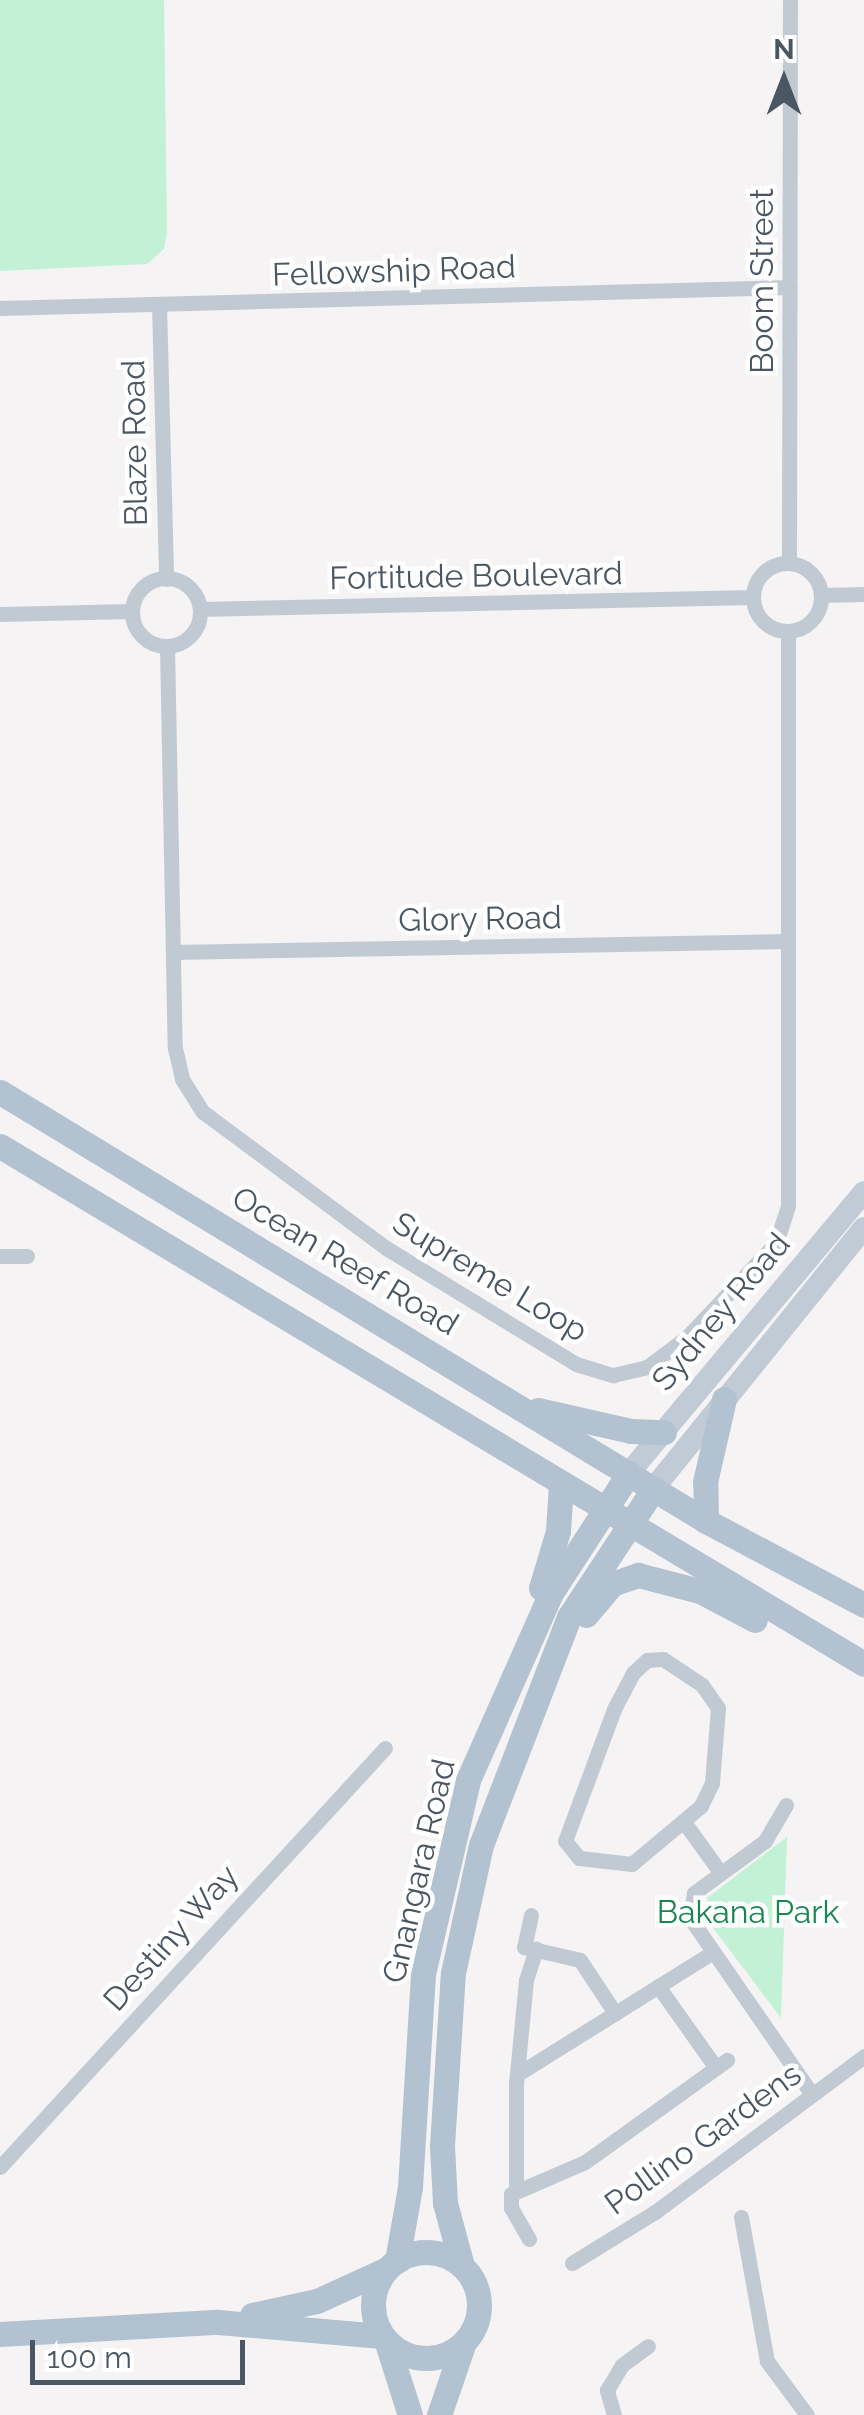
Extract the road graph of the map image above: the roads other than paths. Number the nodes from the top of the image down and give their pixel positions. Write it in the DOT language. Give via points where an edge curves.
graph roads {
  1 [pos="790,0"];
  2 [pos="790,287"];
  3 [pos="160,306"];
  4 [pos="0,308"];
  5 [pos="789,563"];
  6 [pos="166,579"];
  7 [pos="864,594"];
  8 [pos="822,595"];
  9 [pos="753,597"];
  10 [pos="200,610"];
  11 [pos="132,611"];
  12 [pos="0,614"];
  13 [pos="788,631"];
  14 [pos="167,646"];
  15 [pos="788,941"];
  16 [pos="173,952"];
  17 [pos="0,1092"];
  18 [pos="0,1146"];
  19 [pos="864,1192"];
  20 [pos="864,1228"];
  21 [pos="0,1256"];
  22 [pos="27,1256"];
  23 [pos="724,1398"];
  24 [pos="514,1404"];
  25 [pos="664,1432"];
  26 [pos="629,1473"];
  27 [pos="561,1484"];
  28 [pos="654,1488"];
  29 [pos="603,1510"];
  30 [pos="706,1520"];
  31 [pos="628,1524"];
  32 [pos="864,1605"];
  33 [pos="529,1636"];
  34 [pos="826,1644"];
  35 [pos="864,1664"];
  36 [pos="526,1715"];
  37 [pos="385,1748"];
  38 [pos="786,1805"];
  39 [pos="684,1822"];
  40 [pos="720,1872"];
  41 [pos="530,1915"];
  42 [pos="536,1949"];
  43 [pos="713,1952"];
  44 [pos="658,1986"];
  45 [pos="615,2013"];
  46 [pos="864,2056"];
  47 [pos="520,2072"];
  48 [pos="812,2094"];
  49 [pos="0,2167"];
  50 [pos="516,2191"];
  51 [pos="741,2217"];
  52 [pos="529,2239"];
  53 [pos="572,2263"];
  54 [pos="391,2265"];
  55 [pos="462,2266"];
  56 [pos="218,2322"];
  57 [pos="0,2334"];
  58 [pos="384,2339"];
  59 [pos="464,2342"];
  60 [pos="648,2346"];
  61 [pos="799,2413"];
  62 [pos="410,2415"];
  63 [pos="439,2415"];
  64 [pos="614,2415"];
  1 -- 2 [label="street, Boom Street"];
  2 -- 3 [label="street, Fellowship Road"];
  2 -- 5 [label="street, Boom Street"];
  3 -- 4 [label="street, Fellowship Road"];
  3 -- 6 [label="street, Blaze Road"];
  5 -- 8 [label="street" via="813,574"];
  5 -- 9 [label="street" via="761,575"];
  6 -- 10 [label="street" via="191,589"];
  6 -- 11 [label="street" via="140,590"];
  7 -- 8 [label="street"];
  8 -- 13 [label="street" via="816,616"];
  9 -- 10 [label="street, Fortitude Boulevard"];
  9 -- 13 [label="street" via="760,617"];
  10 -- 14 [label="street" via="195,631"];
  11 -- 12 [label="street"];
  11 -- 14 [label="street" via="146,640"];
  13 -- 15 [label="street, Supreme Loop"];
  14 -- 16 [label="street, Supreme Loop"];
  15 -- 16 [label="street, Glory Road"];
  15 -- 16 [label="street, Supreme Loop" via="788,1206 776,1243 687,1338 647,1368 613,1375 576,1364 386,1248 203,1112 182,1079 175,1048"];
  17 -- 24 [label="main road, Ocean Reef Road"];
  18 -- 27 [label="main road"];
  19 -- 25 [label="street, Sydney Road"];
  20 -- 23 [label="street, Sydney Road"];
  21 -- 22 [label="street"];
  23 -- 28 [label="street, Sydney Road"];
  23 -- 30 [label="main road" via="705,1482"];
  24 -- 25 [label="main road" via="630,1432"];
  24 -- 26 [label="main road, Ocean Reef Road"];
  25 -- 26 [label="street, Sydney Road"];
  26 -- 28 [label="main road, Ocean Reef Road"];
  26 -- 29 [label="main road, Gnangara Road"];
  27 -- 29 [label="main road"];
  27 -- 33 [label="main road" via="558,1531"];
  28 -- 30 [label="main road"];
  28 -- 31 [label="main road, Gnangara Road"];
  29 -- 31 [label="main road"];
  29 -- 33 [label="main road, Gnangara Road"];
  30 -- 32 [label="main road"];
  31 -- 34 [label="main road"];
  31 -- 36 [label="main road, Gnangara Road" via="569,1618"];
  33 -- 54 [label="main road, Gnangara Road" via="468,1780 423,1974 410,2187"];
  34 -- 35 [label="main road"];
  34 -- 36 [label="main road" via="769,1627 700,1592 638,1575 596,1597"];
  36 -- 55 [label="main road, Gnangara Road" via="481,1845 453,1973 442,2146 445,2203"];
  37 -- 49 [label="street, Destiny Way"];
  38 -- 40 [label="street" via="765,1841"];
  39 -- 39 [label="street" via="712,1783 718,1708 702,1686 663,1659 647,1660 614,1709 565,1841 579,1858 616,1867 632,1864"];
  39 -- 40 [label="street"];
  40 -- 43 [label="street" via="689,1904 690,1918"];
  41 -- 42 [label="street" via="524,1946"];
  42 -- 45 [label="street" via="580,1960"];
  42 -- 47 [label="street" via="526,1980"];
  43 -- 44 [label="street"];
  43 -- 48 [label="street"];
  44 -- 45 [label="street"];
  44 -- 50 [label="street" via="721,2064 584,2162"];
  45 -- 47 [label="street" via="541,2065"];
  46 -- 48 [label="street, Pollino Gardens"];
  47 -- 50 [label="street"];
  48 -- 53 [label="street, Pollino Gardens" via="655,2212"];
  50 -- 52 [label="street" via="509,2203"];
  51 -- 61 [label="street" via="767,2360"];
  54 -- 55 [label="main road" via="423,2252"];
  54 -- 56 [label="main road" via="318,2301"];
  54 -- 58 [label="main road" via="373,2295"];
  55 -- 59 [label="main road" via="479,2312"];
  56 -- 57 [label="main road"];
  56 -- 58 [label="main road"];
  58 -- 59 [label="main road" via="417,2358"];
  58 -- 62 [label="main road"];
  59 -- 63 [label="main road"];
  60 -- 64 [label="street" via="622,2365 607,2390"];
}
